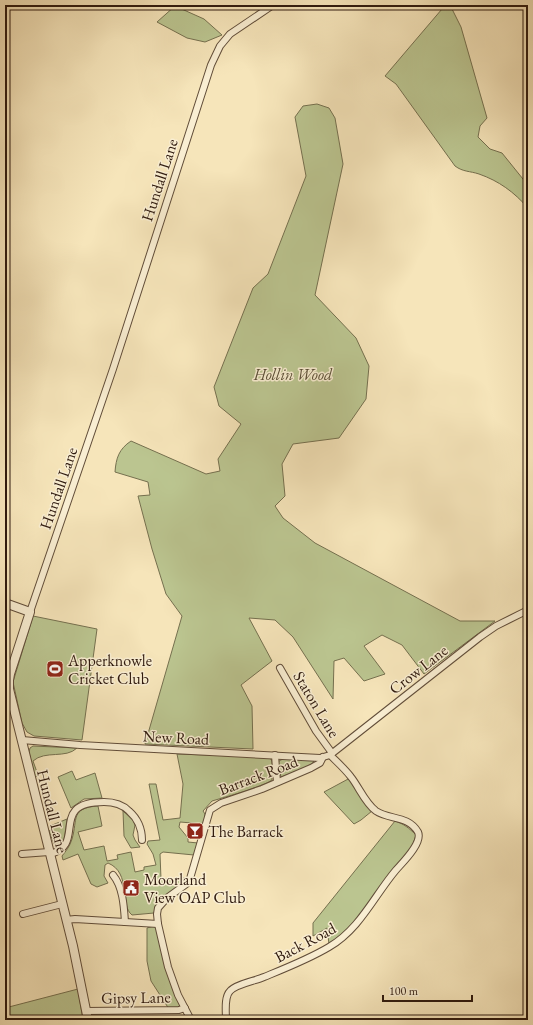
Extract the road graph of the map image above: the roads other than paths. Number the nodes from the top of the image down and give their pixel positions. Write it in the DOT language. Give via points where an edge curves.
graph roads {
  1 [pos="273,5"];
  2 [pos="5,603"];
  3 [pos="528,610"];
  4 [pos="30,612"];
  5 [pos="280,668"];
  6 [pos="22,740"];
  7 [pos="331,754"];
  8 [pos="275,755"];
  9 [pos="323,757"];
  10 [pos="277,782"];
  11 [pos="419,836"];
  12 [pos="140,837"];
  13 [pos="50,853"];
  14 [pos="22,854"];
  15 [pos="112,875"];
  16 [pos="62,904"];
  17 [pos="23,914"];
  18 [pos="66,920"];
  19 [pos="125,922"];
  20 [pos="158,924"];
  21 [pos="185,1008"];
  22 [pos="86,1011"];
  23 [pos="88,1020"];
  24 [pos="191,1020"];
  25 [pos="226,1020"];
  1 -- 4 [label="street, Hundall Lane" via="230,34 220,46 211,65 113,369"];
  2 -- 4 [label="street"];
  3 -- 7 [label="street, Crow Lane" via="480,637"];
  4 -- 6 [label="street, Hundall Lane" via="9,680"];
  5 -- 7 [label="street, Staton Lane"];
  6 -- 8 [label="street, New Road"];
  6 -- 13 [label="street, Hundall Lane"];
  7 -- 9 [label="street, New Road"];
  7 -- 11 [label="street, Staton Lane" via="376,811 400,818 410,824"];
  8 -- 9 [label="street, New Road"];
  8 -- 10 [label="street"];
  9 -- 10 [label="street, Barrack Road" via="320,763 311,768"];
  10 -- 20 [label="street, Barrack Road" via="221,803 210,810 189,882 161,903 157,914"];
  11 -- 25 [label="street, Back Road" via="412,852 356,926 313,956 233,988 227,996"];
  12 -- 13 [label="street" via="141,828 128,809 110,802 87,803 73,813 65,846 58,852"];
  13 -- 14 [label="street"];
  13 -- 16 [label="street, Hundall Lane"];
  15 -- 19 [label="street" via="117,880"];
  16 -- 17 [label="street"];
  16 -- 18 [label="street, Hundall Lane"];
  18 -- 19 [label="street"];
  18 -- 22 [label="street, Hundall Lane"];
  19 -- 20 [label="street"];
  20 -- 21 [label="street" via="174,984"];
  21 -- 22 [label="street, Gipsy Lane"];
  21 -- 24 [label="street"];
  22 -- 23 [label="street, Hundall Lane"];
}
